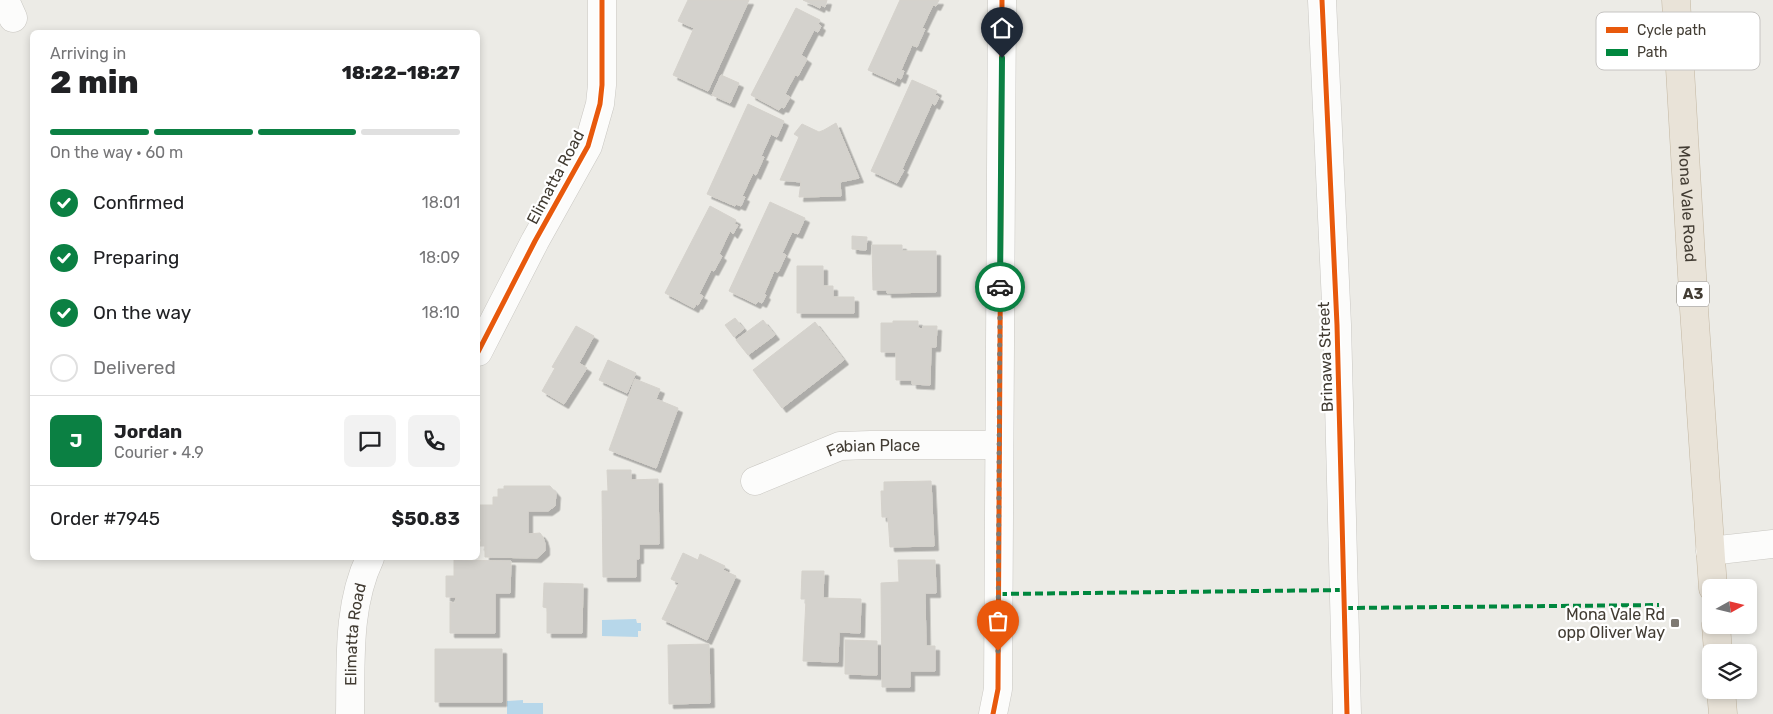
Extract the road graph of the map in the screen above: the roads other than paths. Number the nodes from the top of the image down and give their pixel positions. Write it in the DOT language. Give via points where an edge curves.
graph roads {
  1 [pos="602,0"];
  2 [pos="1002,0"];
  3 [pos="1322,0"];
  4 [pos="1680,70"];
  5 [pos="480,348"];
  6 [pos="999,445"];
  7 [pos="755,481"];
  8 [pos="1773,544"];
  9 [pos="1710,551"];
  10 [pos="369,560"];
  11 [pos="1712,579"];
  12 [pos="1721,699"];
  13 [pos="350,714"];
  14 [pos="993,714"];
  15 [pos="1347,714"];
  16 [pos="1722,714"];
  1 -- 5 [label="street, Elimatta Road" via="602,85 588,146"];
  2 -- 6 [label="street"];
  3 -- 15 [label="street, Brinawa Street" via="1337,325"];
  4 -- 9 [label="highway, Mona Vale Road / A3"];
  6 -- 7 [label="street, Fabian Place" via="840,446"];
  6 -- 14 [label="street" via="998,689"];
  8 -- 9 [label="street"];
  9 -- 11 [label="highway, Mona Vale Road / A3"];
  10 -- 13 [label="street, Elimatta Road" via="358,590 352,629"];
  12 -- 16 [label="highway"];
}
